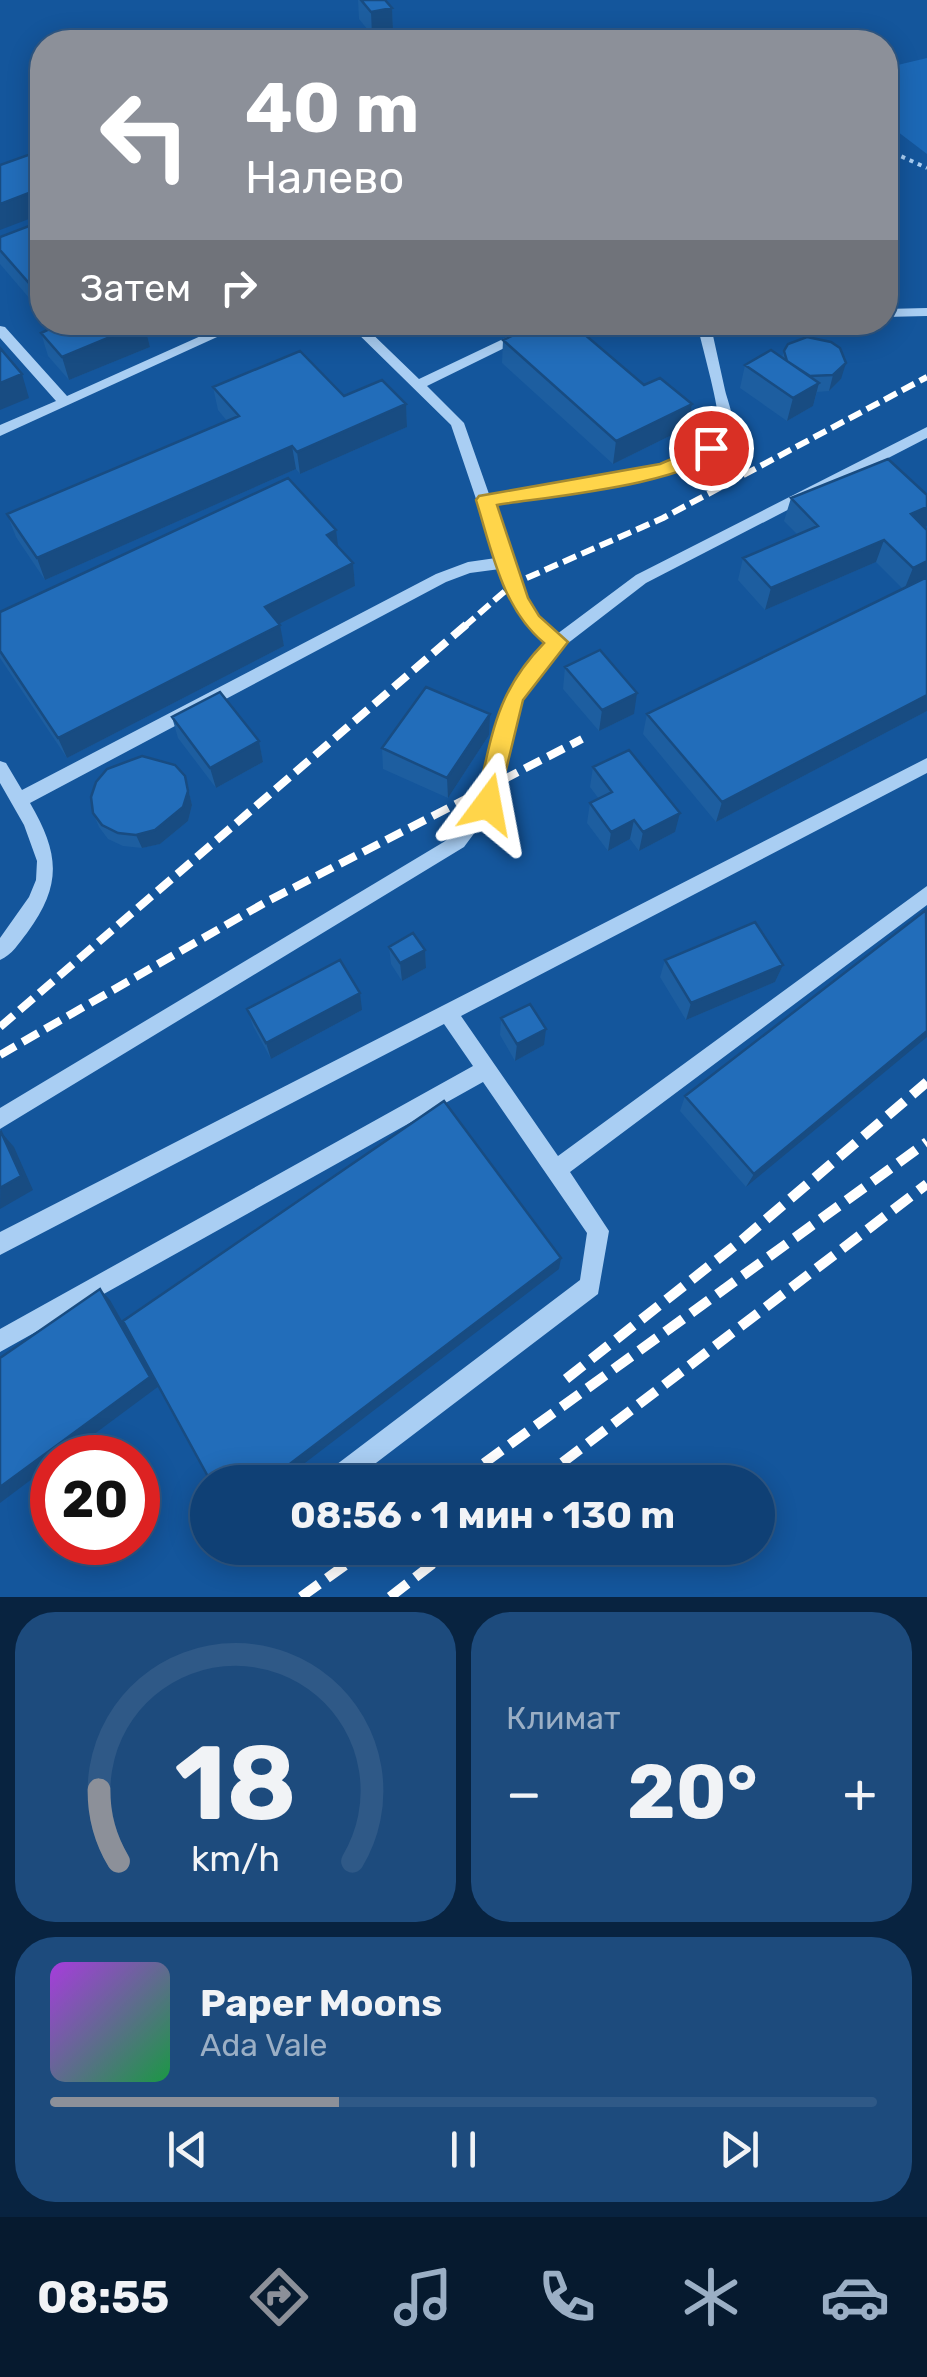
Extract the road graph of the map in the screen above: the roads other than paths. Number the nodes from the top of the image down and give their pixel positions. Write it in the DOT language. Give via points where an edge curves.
graph roads {
  1 [pos="927,312"];
  2 [pos="898,313"];
  3 [pos="0,330"];
  4 [pos="215,335"];
  5 [pos="366,335"];
  6 [pos="523,335"];
  7 [pos="707,335"];
  8 [pos="419,384"];
  9 [pos="65,402"];
  10 [pos="0,431"];
  11 [pos="927,432"];
  12 [pos="486,500"];
  13 [pos="506,562"];
  14 [pos="558,642"];
  15 [pos="927,766"];
  16 [pos="0,768"];
  17 [pos="19,800"];
  18 [pos="927,894"];
  19 [pos="0,952"];
  20 [pos="447,1012"];
  21 [pos="486,1069"];
  22 [pos="0,1119"];
  23 [pos="556,1170"];
  24 [pos="0,1244"];
  25 [pos="0,1341"];
  26 [pos="354,1465"];
  1 -- 2 [label="street"];
  3 -- 9 [label="street"];
  4 -- 9 [label="street"];
  5 -- 8 [label="street"];
  6 -- 8 [label="street"];
  7 -- 12 [label="street" via="725,420 711,448 660,470"];
  8 -- 12 [label="street" via="456,423"];
  9 -- 10 [label="street"];
  11 -- 14 [label="street" via="641,578"];
  12 -- 13 [label="street"];
  13 -- 14 [label="street" via="524,611"];
  13 -- 17 [label="street" via="441,578"];
  14 -- 22 [label="street" via="512,699 488,804 458,842"];
  15 -- 20 [label="street"];
  16 -- 17 [label="street"];
  17 -- 19 [label="street" via="40,839 47,882"];
  18 -- 23 [label="street"];
  20 -- 21 [label="street"];
  20 -- 24 [label="street"];
  21 -- 23 [label="street"];
  21 -- 25 [label="street"];
  23 -- 26 [label="street" via="598,1231 590,1286"];
}
